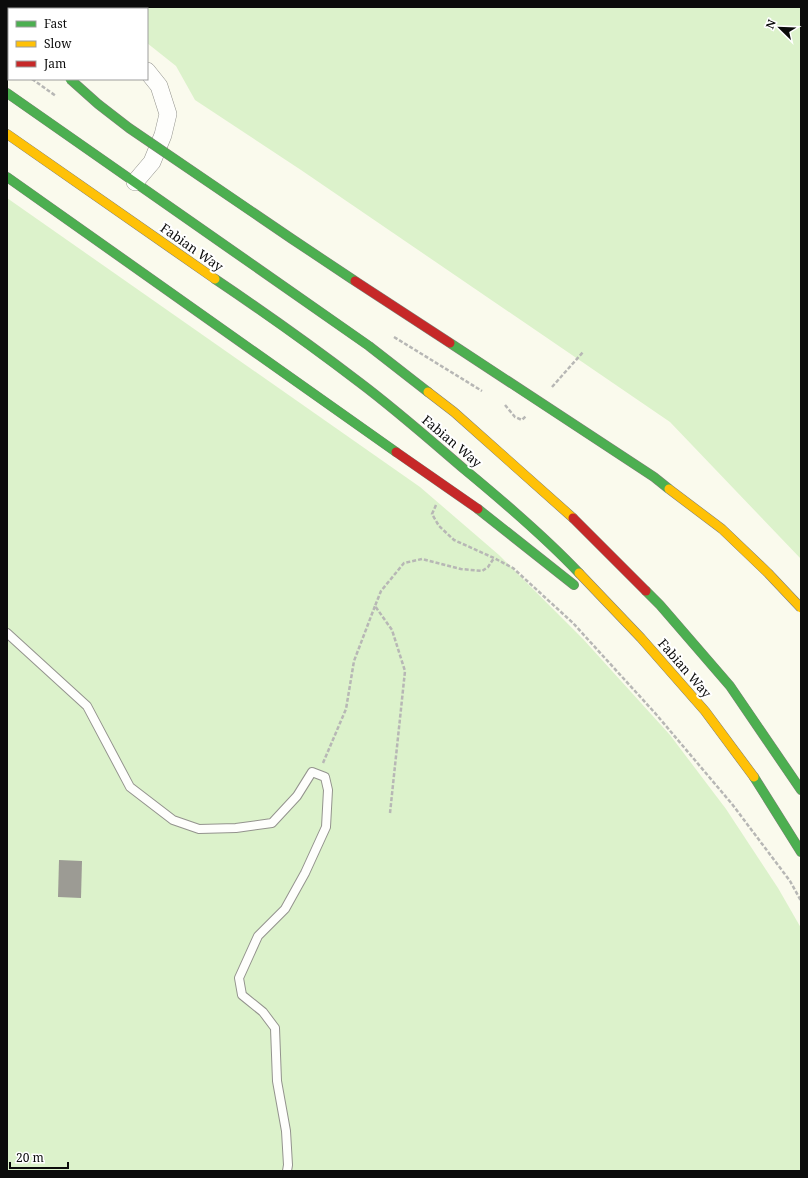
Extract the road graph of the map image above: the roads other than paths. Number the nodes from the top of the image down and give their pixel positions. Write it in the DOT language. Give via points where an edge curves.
graph roads {
  1 [pos="148,73"];
  2 [pos="71,80"];
  3 [pos="7,93"];
  4 [pos="7,134"];
  5 [pos="7,177"];
  6 [pos="135,182"];
  7 [pos="801,608"];
  8 [pos="7,633"];
  9 [pos="641,638"];
  10 [pos="801,790"];
  11 [pos="801,852"];
  12 [pos="287,1171"];
  1 -- 6 [label="street" via="159,86 168,114 164,135 152,162"];
  2 -- 7 [label="highway, bridge" via="129,128 182,165 654,477 722,530"];
  3 -- 6 [label="highway, Fabian Way"];
  4 -- 9 [label="highway, Fabian Way" via="276,321 428,438 519,515 566,559"];
  5 -- 9 [label="highway" via="486,515"];
  6 -- 10 [label="highway, Fabian Way" via="369,346 454,412 566,511 660,605 730,686"];
  8 -- 12 [label="lane" via="87,706 130,787 172,820 200,829 272,823 297,796 312,772 325,777 328,790 326,827 285,909 258,936 238,978 242,995 263,1012 275,1028 277,1081 286,1131"];
  9 -- 11 [label="highway, Fabian Way" via="705,711 760,786"];
}
